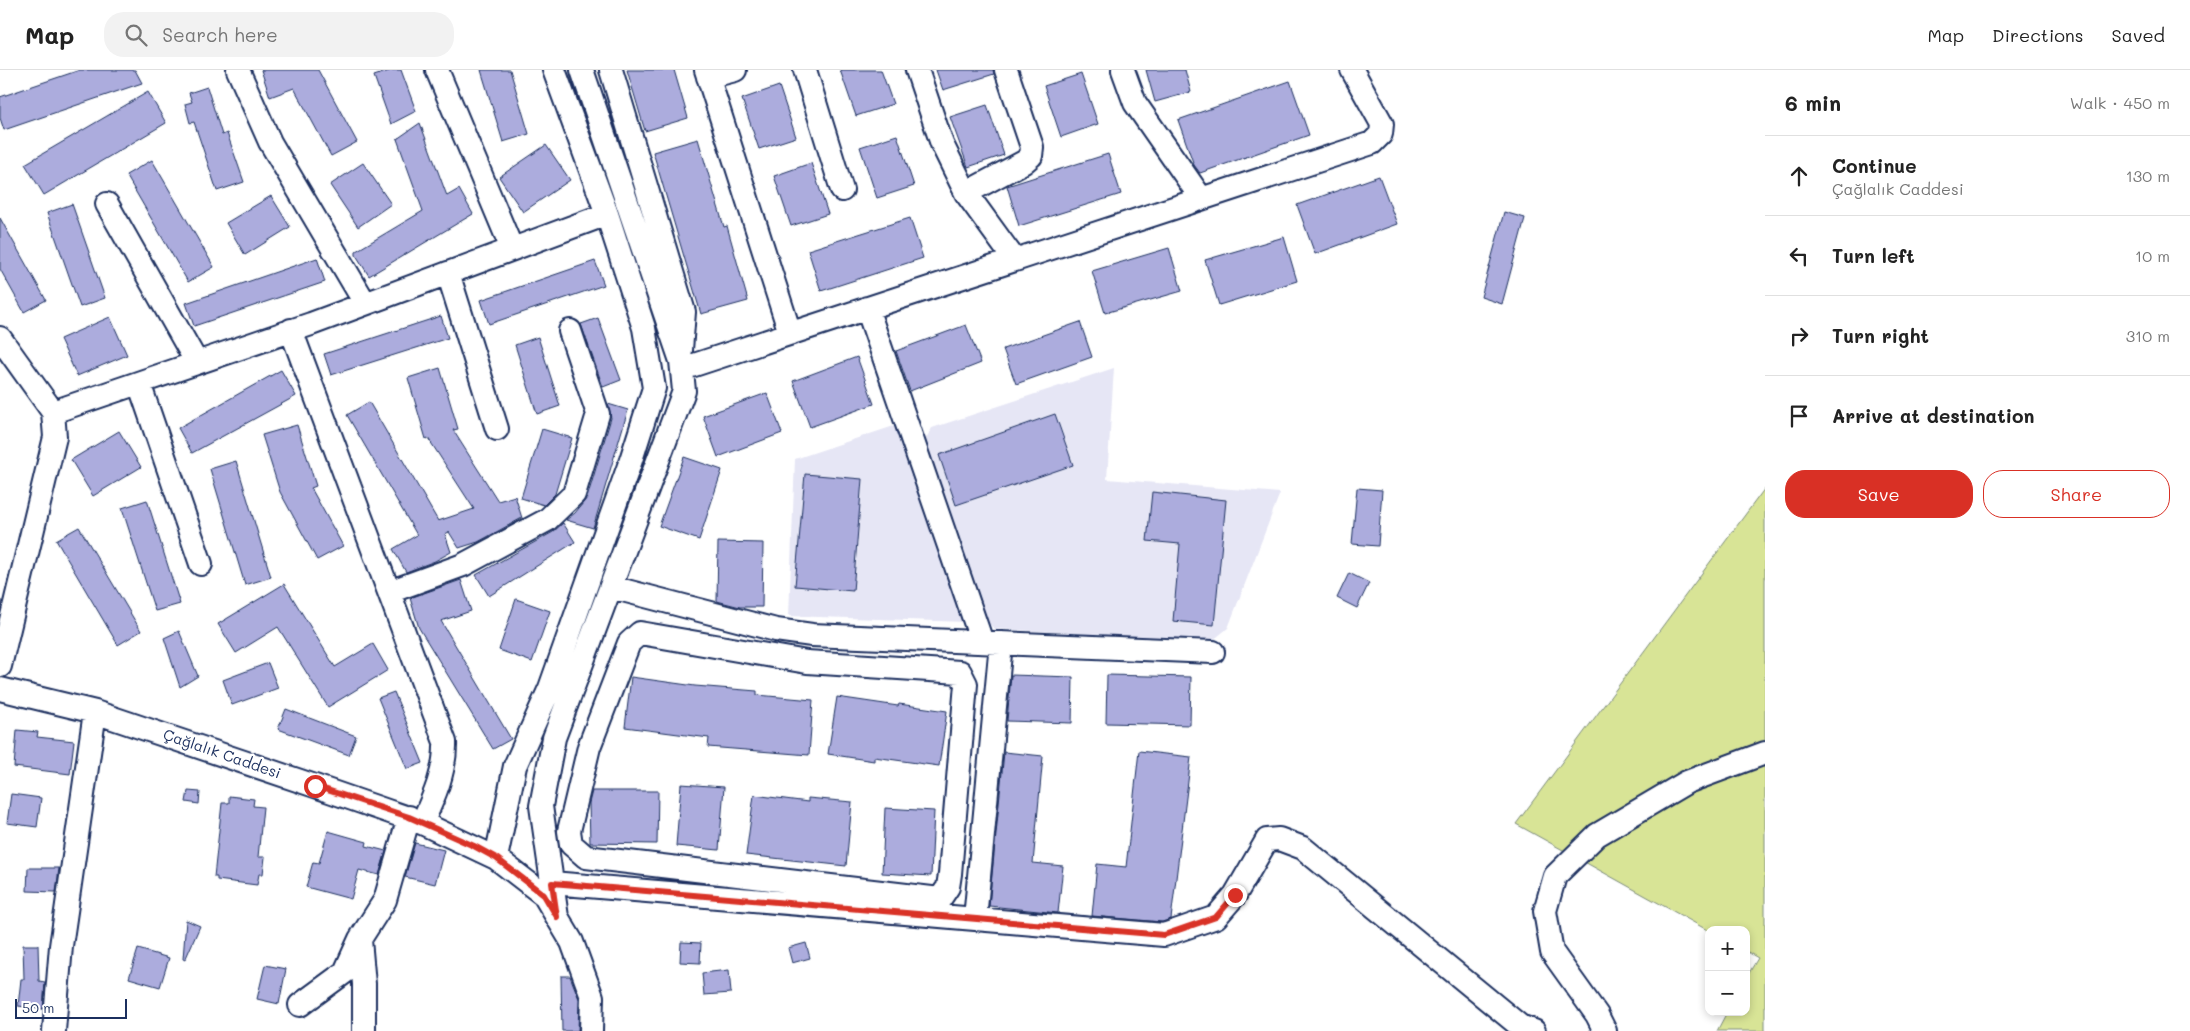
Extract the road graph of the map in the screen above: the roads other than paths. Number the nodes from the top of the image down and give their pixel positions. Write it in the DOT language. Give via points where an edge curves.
graph roads {
  1 [pos="238,70"];
  2 [pos="437,70"];
  3 [pos="554,70"];
  4 [pos="582,70"];
  5 [pos="611,70"];
  6 [pos="735,70"];
  7 [pos="805,70"];
  8 [pos="917,70"];
  9 [pos="1006,70"];
  10 [pos="1123,70"];
  11 [pos="1352,70"];
  12 [pos="707,73"];
  13 [pos="842,190"];
  14 [pos="966,193"];
  15 [pos="1201,198"];
  16 [pos="107,204"];
  17 [pos="606,214"];
  18 [pos="512,249"];
  19 [pos="1014,259"];
  20 [pos="448,273"];
  21 [pos="365,304"];
  22 [pos="867,308"];
  23 [pos="291,330"];
  24 [pos="570,331"];
  25 [pos="790,333"];
  26 [pos="0,338"];
  27 [pos="197,363"];
  28 [pos="681,365"];
  29 [pos="139,383"];
  30 [pos="53,412"];
  31 [pos="497,429"];
  32 [pos="201,564"];
  33 [pos="611,587"];
  34 [pos="389,592"];
  35 [pos="812,635"];
  36 [pos="992,643"];
  37 [pos="1213,652"];
  38 [pos="807,662"];
  39 [pos="0,666"];
  40 [pos="0,689"];
  41 [pos="95,712"];
  42 [pos="554,738"];
  43 [pos="589,747"];
  44 [pos="1765,753"];
  45 [pos="416,820"];
  46 [pos="496,858"];
  47 [pos="552,883"];
  48 [pos="557,917"];
  49 [pos="975,919"];
  50 [pos="360,939"];
  51 [pos="300,1005"];
  52 [pos="54,1031"];
  53 [pos="364,1031"];
  54 [pos="591,1031"];
  55 [pos="1534,1031"];
  56 [pos="1605,1031"];
  1 -- 21 [label="street" via="270,142"];
  2 -- 18 [label="street"];
  3 -- 17 [label="street"];
  4 -- 28 [label="street"];
  5 -- 28 [label="street" via="684,312"];
  6 -- 12 [label="street"];
  7 -- 13 [label="street"];
  8 -- 14 [label="street" via="942,144"];
  9 -- 14 [label="street" via="1032,147 1031,156"];
  10 -- 15 [label="street" via="1135,103"];
  11 -- 15 [label="street" via="1382,124 1380,134 1372,143"];
  12 -- 25 [label="street"];
  14 -- 19 [label="street"];
  15 -- 19 [label="street"];
  16 -- 27 [label="street"];
  17 -- 18 [label="street"];
  17 -- 46 [label="street" via="644,328 654,388 632,460 550,688 515,766"];
  18 -- 20 [label="street"];
  19 -- 22 [label="street"];
  20 -- 21 [label="street"];
  20 -- 31 [label="street"];
  21 -- 23 [label="street"];
  22 -- 25 [label="street"];
  22 -- 36 [label="street"];
  23 -- 27 [label="street"];
  23 -- 34 [label="street"];
  24 -- 34 [label="street" via="598,414 574,494 547,520 462,564"];
  25 -- 28 [label="street"];
  26 -- 30 [label="street"];
  27 -- 29 [label="street"];
  28 -- 33 [label="street" via="684,391"];
  29 -- 30 [label="street"];
  29 -- 32 [label="street"];
  30 -- 39 [label="street" via="55,436"];
  33 -- 35 [label="street" via="776,630"];
  33 -- 42 [label="street"];
  34 -- 45 [label="street" via="444,742 445,757 432,800"];
  35 -- 36 [label="street"];
  35 -- 38 [label="street"];
  36 -- 37 [label="street"];
  36 -- 49 [label="street"];
  38 -- 43 [label="street" via="640,633 629,643"];
  38 -- 43 [label="street" via="960,672 966,684 950,874 948,887 940,899 586,857 571,844 568,831"];
  40 -- 41 [label="street, Çağlalık Caddesi"];
  41 -- 45 [label="street, Çağlalık Caddesi"];
  41 -- 52 [label="street" via="60,946"];
  42 -- 43 [label="street"];
  42 -- 47 [label="street" via="541,806"];
  44 -- 56 [label="street" via="1687,782 1597,835 1555,876 1545,911 1552,952"];
  45 -- 46 [label="street, Çağlalık Caddesi"];
  45 -- 50 [label="street" via="385,900"];
  46 -- 48 [label="street, Çağlalık Caddesi" via="544,895"];
  47 -- 48 [label="street"];
  47 -- 49 [label="street"];
  48 -- 54 [label="street, Çağlalık Caddesi" via="572,942 592,996"];
  49 -- 55 [label="street" via="1164,935 1216,917 1235,895 1267,840 1278,839 1303,848 1520,1026"];
  50 -- 51 [label="street" via="345,972"];
  50 -- 53 [label="street"];
}
